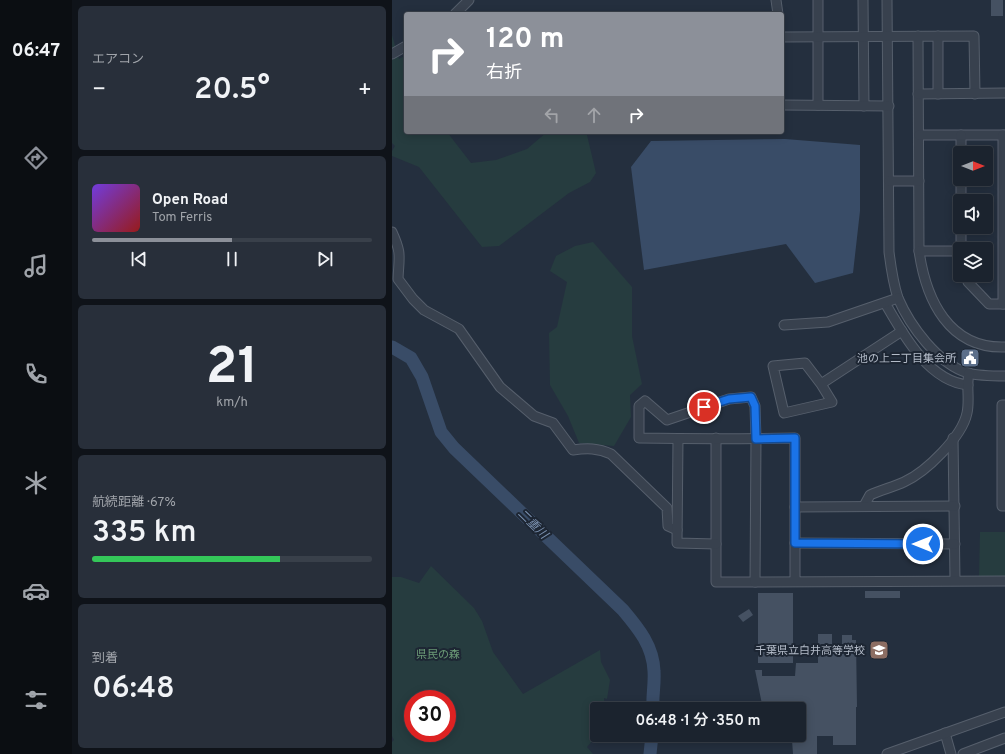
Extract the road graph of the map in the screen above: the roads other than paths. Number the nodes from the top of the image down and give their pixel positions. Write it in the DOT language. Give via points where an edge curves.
graph roads {
  1 [pos="469,0"];
  2 [pos="776,0"];
  3 [pos="818,0"];
  4 [pos="863,0"];
  5 [pos="888,0"];
  6 [pos="457,12"];
  7 [pos="778,12"];
  8 [pos="888,36"];
  9 [pos="918,36"];
  10 [pos="938,36"];
  11 [pos="784,37"];
  12 [pos="818,37"];
  13 [pos="863,37"];
  14 [pos="404,47"];
  15 [pos="392,54"];
  16 [pos="1005,93"];
  17 [pos="918,94"];
  18 [pos="938,94"];
  19 [pos="975,94"];
  20 [pos="784,105"];
  21 [pos="818,105"];
  22 [pos="864,106"];
  23 [pos="889,106"];
  24 [pos="919,135"];
  25 [pos="960,135"];
  26 [pos="1004,135"];
  27 [pos="961,146"];
  28 [pos="889,181"];
  29 [pos="919,181"];
  30 [pos="392,232"];
  31 [pos="953,250"];
  32 [pos="919,251"];
  33 [pos="968,282"];
  34 [pos="898,298"];
  35 [pos="885,303"];
  36 [pos="1004,304"];
  37 [pos="784,325"];
  38 [pos="902,331"];
  39 [pos="1005,347"];
  40 [pos="969,373"];
  41 [pos="1005,376"];
  42 [pos="821,384"];
  43 [pos="968,385"];
  44 [pos="1005,405"];
  45 [pos="716,438"];
  46 [pos="953,438"];
  47 [pos="678,439"];
  48 [pos="756,439"];
  49 [pos="864,506"];
  50 [pos="955,506"];
  51 [pos="1005,506"];
  52 [pos="795,507"];
  53 [pos="677,530"];
  54 [pos="795,543"];
  55 [pos="716,544"];
  56 [pos="955,544"];
  57 [pos="955,580"];
  58 [pos="1005,581"];
  59 [pos="755,582"];
  60 [pos="795,582"];
  61 [pos="1005,712"];
  62 [pos="945,733"];
  63 [pos="1005,738"];
  64 [pos="887,754"];
  65 [pos="951,754"];
  66 [pos="963,754"];
  1 -- 6 [label="street"];
  2 -- 7 [label="street"];
  3 -- 12 [label="street"];
  4 -- 13 [label="street"];
  5 -- 8 [label="street"];
  8 -- 9 [label="street"];
  8 -- 13 [label="street"];
  8 -- 23 [label="street"];
  9 -- 10 [label="street"];
  9 -- 17 [label="street"];
  10 -- 18 [label="street"];
  10 -- 19 [label="street" via="974,36"];
  11 -- 12 [label="street"];
  12 -- 13 [label="street"];
  12 -- 21 [label="street"];
  13 -- 22 [label="street"];
  14 -- 15 [label="street"];
  16 -- 19 [label="street"];
  17 -- 18 [label="street"];
  17 -- 24 [label="street"];
  18 -- 19 [label="street"];
  20 -- 21 [label="street"];
  21 -- 22 [label="street"];
  22 -- 23 [label="street"];
  23 -- 28 [label="street"];
  24 -- 25 [label="street"];
  24 -- 29 [label="street"];
  25 -- 26 [label="street"];
  25 -- 27 [label="street"];
  26 -- 36 [label="street"];
  28 -- 29 [label="street"];
  28 -- 34 [label="street" via="889,252"];
  29 -- 32 [label="street"];
  30 -- 53 [label="street" via="400,251 398,279 413,299 424,310 459,329 500,386 534,416 552,423 573,450 588,448 611,454 667,508 668,526"];
  31 -- 32 [label="street"];
  32 -- 39 [label="street" via="928,292 936,308 955,330 967,340 983,346"];
  33 -- 36 [label="street" via="988,304"];
  34 -- 35 [label="street"];
  34 -- 40 [label="street" via="917,331 931,348 954,367"];
  35 -- 37 [label="street" via="828,322"];
  35 -- 38 [label="street"];
  38 -- 42 [label="street"];
  38 -- 43 [label="street" via="928,364 942,376"];
  40 -- 41 [label="street"];
  40 -- 43 [label="street"];
  42 -- 42 [label="street" via="832,402 784,413 773,366 805,363"];
  43 -- 46 [label="street" via="967,413"];
  44 -- 51 [label="street" via="1002,405 1002,506"];
  45 -- 47 [label="street"];
  45 -- 48 [label="street"];
  45 -- 55 [label="street"];
  46 -- 49 [label="street" via="922,471 904,482 870,495"];
  46 -- 50 [label="street"];
  47 -- 48 [label="street" via="639,438 639,406 645,401 667,420 729,399 751,397 755,406"];
  47 -- 53 [label="street"];
  48 -- 52 [label="street" via="795,438"];
  48 -- 59 [label="street"];
  49 -- 50 [label="street"];
  49 -- 52 [label="street"];
  50 -- 56 [label="street"];
  52 -- 54 [label="street"];
  53 -- 55 [label="street" via="677,543"];
  54 -- 56 [label="street"];
  54 -- 60 [label="street"];
  55 -- 59 [label="street" via="716,582"];
  56 -- 57 [label="street"];
  57 -- 58 [label="street"];
  57 -- 60 [label="street"];
  59 -- 60 [label="street"];
  61 -- 62 [label="street"];
  62 -- 64 [label="street"];
  62 -- 65 [label="street"];
  63 -- 66 [label="street"];
}
